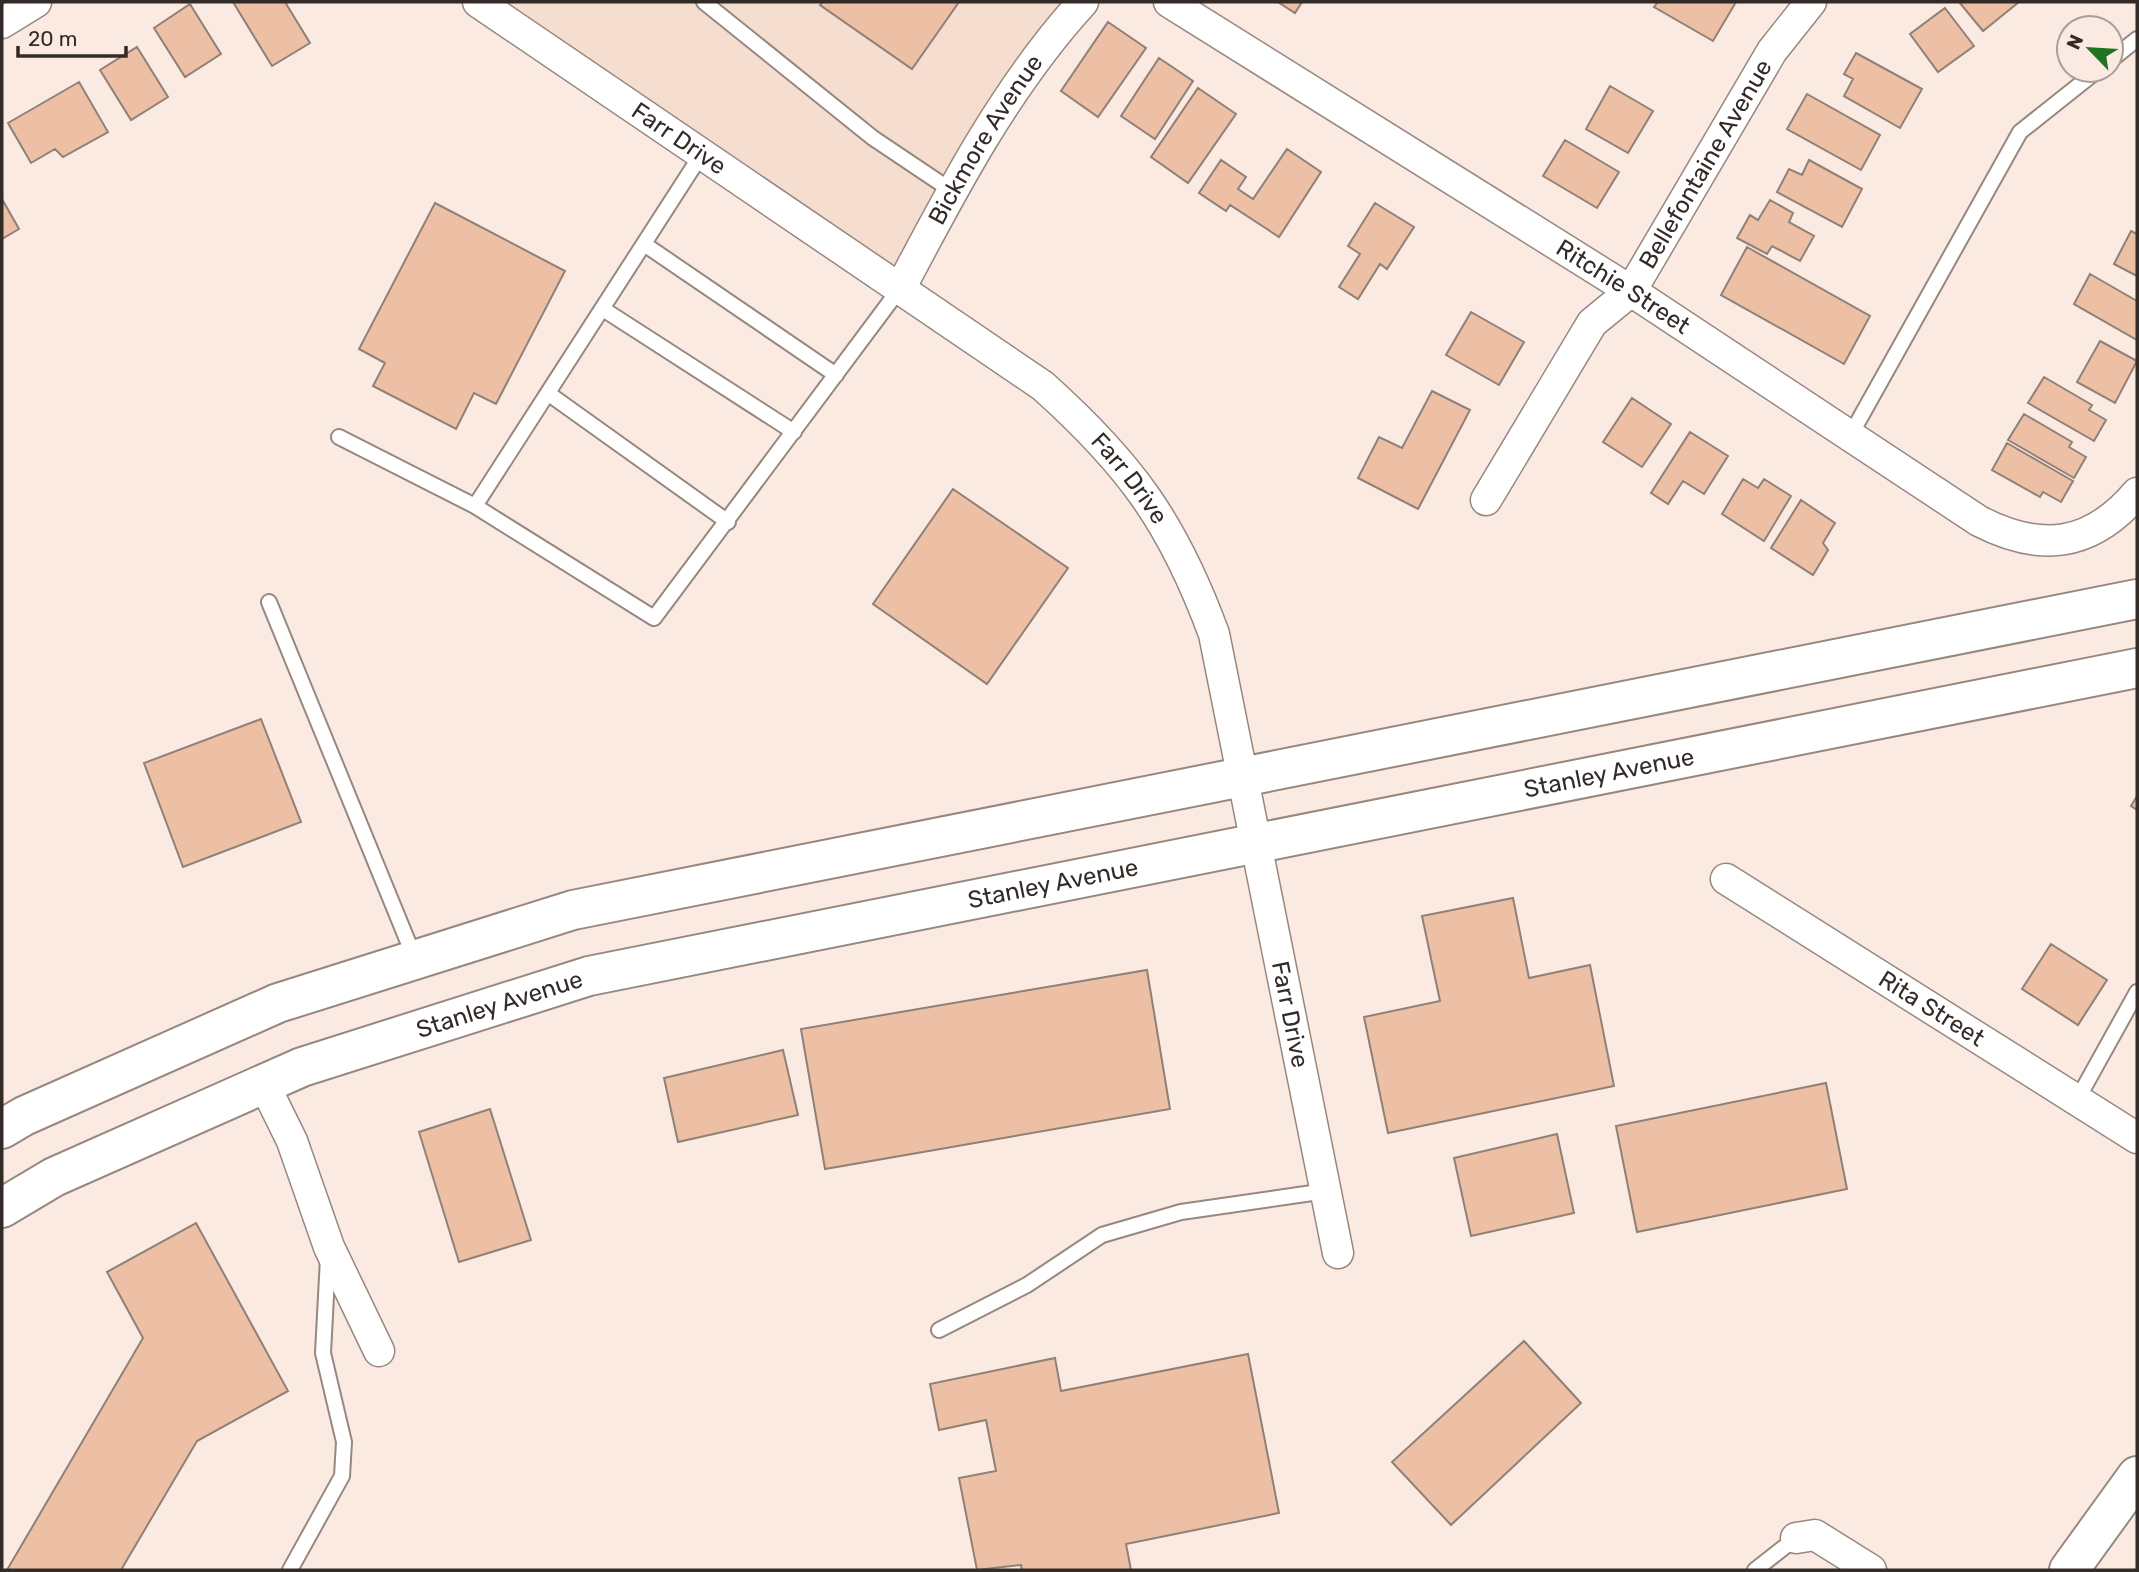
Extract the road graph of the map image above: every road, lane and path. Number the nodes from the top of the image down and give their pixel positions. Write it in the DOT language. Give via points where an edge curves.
graph roads {
  1 [pos="36,2"];
  2 [pos="478,2"];
  3 [pos="704,2"];
  4 [pos="1083,2"];
  5 [pos="1169,2"];
  6 [pos="1811,2"];
  7 [pos="2,23"];
  8 [pos="2080,84"];
  9 [pos="701,155"];
  10 [pos="952,191"];
  11 [pos="644,243"];
  12 [pos="901,287"];
  13 [pos="1631,291"];
  14 [pos="603,309"];
  15 [pos="836,375"];
  16 [pos="549,394"];
  17 [pos="794,432"];
  18 [pos="1850,436"];
  19 [pos="339,437"];
  20 [pos="2137,493"];
  21 [pos="1486,500"];
  22 [pos="475,506"];
  23 [pos="728,522"];
  24 [pos="2137,600"];
  25 [pos="269,602"];
  26 [pos="2137,668"];
  27 [pos="1243,777"];
  28 [pos="1255,844"];
  29 [pos="1726,879"];
  30 [pos="416,960"];
  31 [pos="2137,992"];
  32 [pos="264,1084"];
  33 [pos="2077,1100"];
  34 [pos="2,1129"];
  35 [pos="2137,1138"];
  36 [pos="1325,1191"];
  37 [pos="2,1208"];
  38 [pos="328,1247"];
  39 [pos="1338,1254"];
  40 [pos="939,1330"];
  41 [pos="379,1351"];
  42 [pos="2137,1476"];
  43 [pos="1796,1538"];
  44 [pos="290,1570"];
  45 [pos="1755,1570"];
  46 [pos="1871,1570"];
  47 [pos="2069,1570"];
  1 -- 7 [label="street"];
  2 -- 9 [label="street, Farr Drive"];
  3 -- 10 [label="lane" via="873,138"];
  4 -- 10 [label="street, Bickmore Avenue" via="1054,33"];
  5 -- 13 [label="street, Ritchie Street"];
  6 -- 13 [label="street, Bellefontaine Avenue" via="1772,51"];
  8 -- 18 [label="lane" via="2020,132"];
  9 -- 11 [label="lane"];
  9 -- 12 [label="street, Farr Drive"];
  10 -- 12 [label="street, Bickmore Avenue"];
  11 -- 14 [label="lane"];
  11 -- 15 [label="lane"];
  12 -- 15 [label="lane"];
  12 -- 27 [label="street, Farr Drive" via="1043,386 1128,470 1191,572 1214,634"];
  13 -- 18 [label="street, Ritchie Street"];
  13 -- 21 [label="street, Bellefontaine Avenue" via="1592,323"];
  14 -- 16 [label="lane"];
  14 -- 17 [label="lane"];
  15 -- 17 [label="lane"];
  16 -- 22 [label="lane"];
  16 -- 23 [label="lane"];
  17 -- 23 [label="lane"];
  18 -- 20 [label="street, Ritchie Street" via="1979,522 2023,540 2051,542 2082,535 2120,513"];
  19 -- 22 [label="lane"];
  22 -- 23 [label="lane" via="654,618"];
  24 -- 27 [label="main road"];
  25 -- 30 [label="lane"];
  26 -- 28 [label="main road, Stanley Avenue"];
  27 -- 28 [label="street, Farr Drive"];
  27 -- 30 [label="main road" via="573,910"];
  28 -- 32 [label="main road, Stanley Avenue" via="589,976 302,1067"];
  28 -- 36 [label="street, Farr Drive"];
  29 -- 33 [label="street, Rita Street"];
  30 -- 34 [label="main road" via="278,1003"];
  31 -- 33 [label="lane"];
  32 -- 37 [label="main road, Stanley Avenue" via="54,1177"];
  32 -- 38 [label="street" via="292,1141"];
  33 -- 35 [label="street, Rita Street"];
  36 -- 39 [label="street, Farr Drive"];
  36 -- 40 [label="lane" via="1181,1212 1102,1235 1027,1284"];
  38 -- 41 [label="street"];
  38 -- 44 [label="lane" via="323,1353 344,1442 342,1476"];
  42 -- 47 [label="main road"];
  43 -- 45 [label="lane"];
  43 -- 46 [label="street" via="1815,1535"];
}
